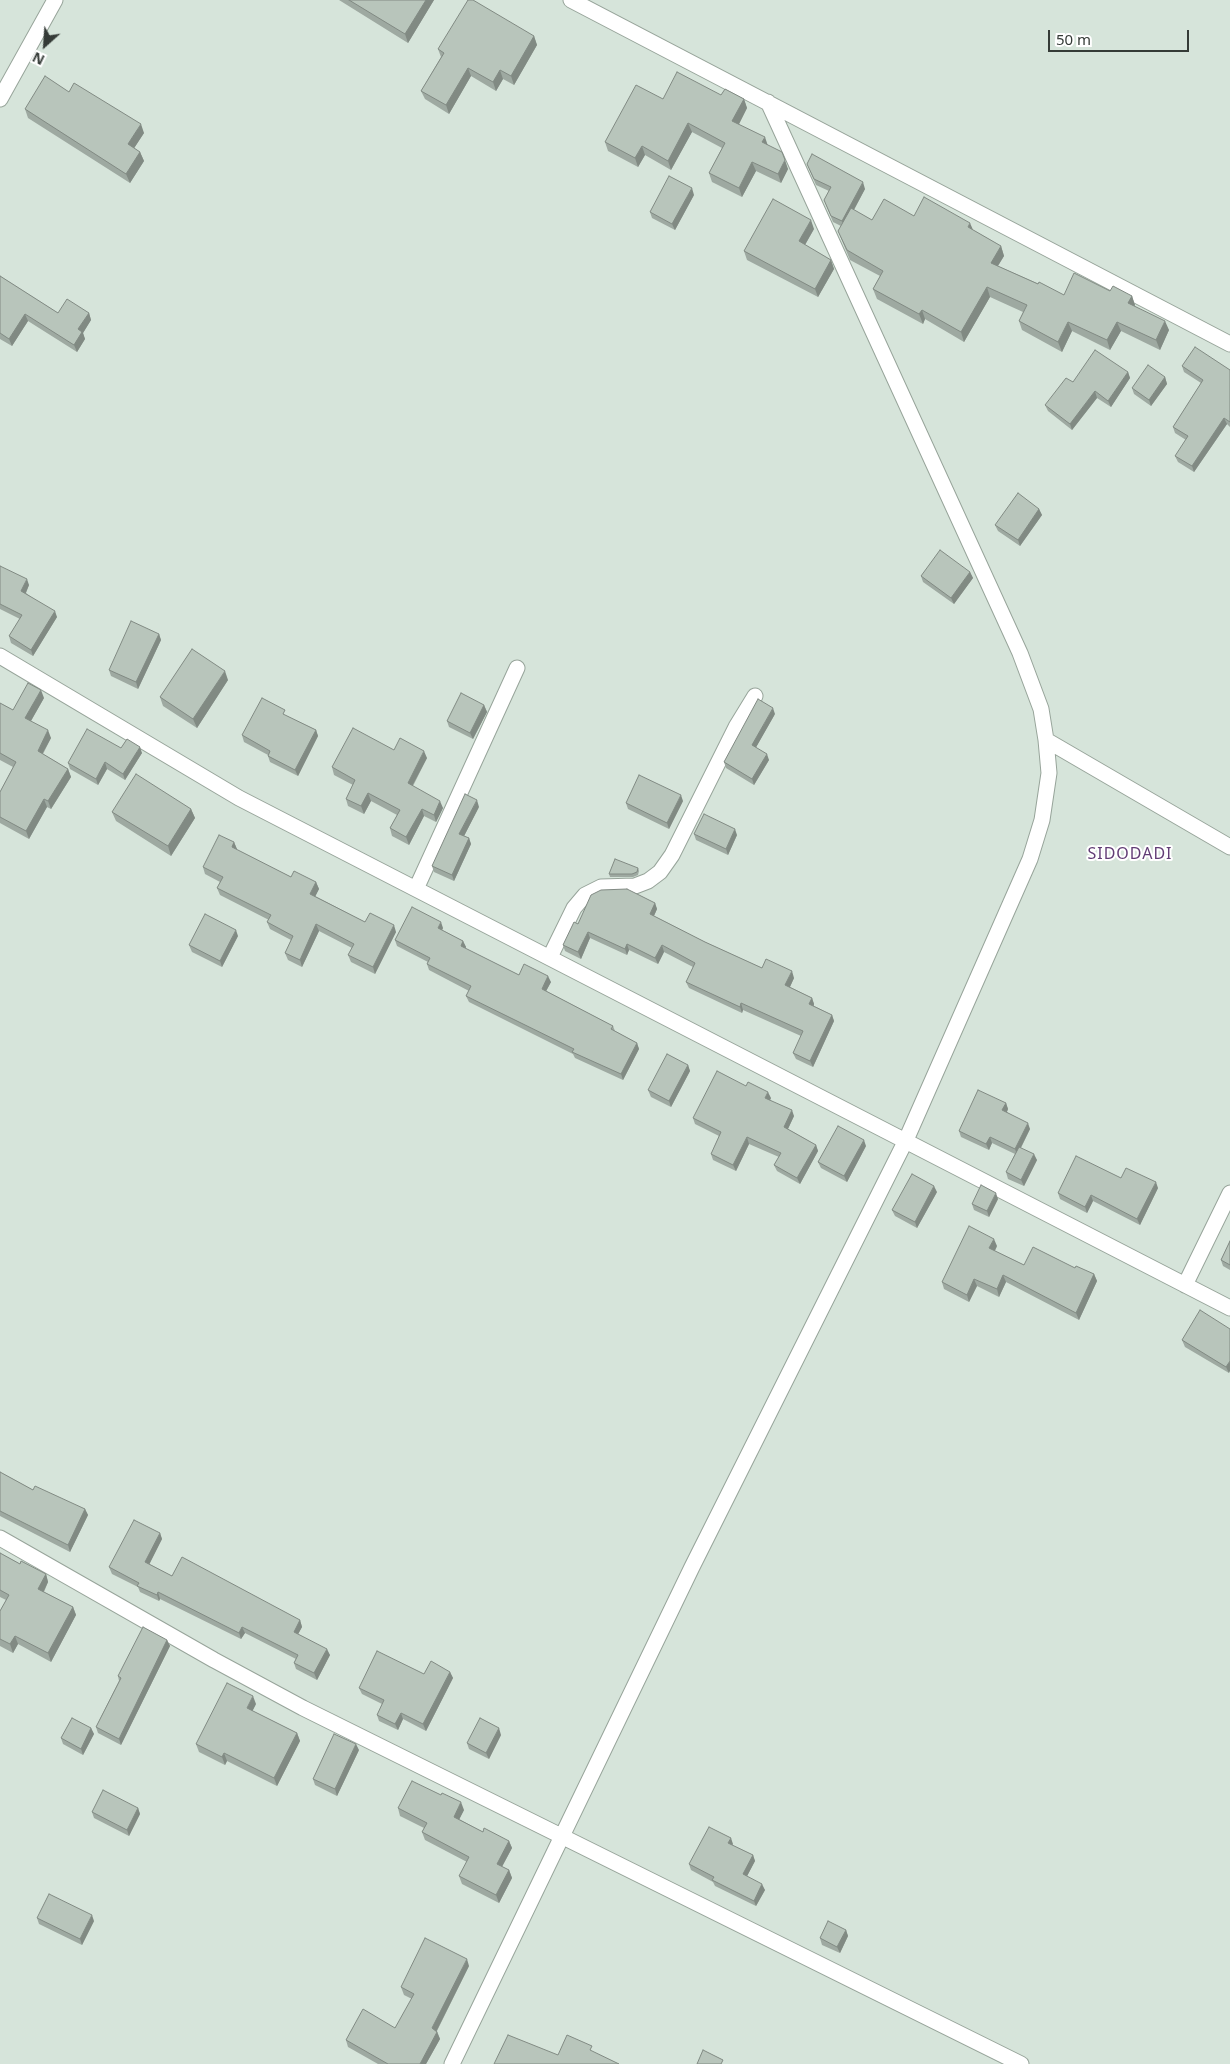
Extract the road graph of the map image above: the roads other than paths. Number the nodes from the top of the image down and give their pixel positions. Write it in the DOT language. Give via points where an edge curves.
graph roads {
  1 [pos="55,0"];
  2 [pos="571,0"];
  3 [pos="0,99"];
  4 [pos="768,102"];
  5 [pos="1230,344"];
  6 [pos="0,656"];
  7 [pos="517,668"];
  8 [pos="755,696"];
  9 [pos="1046,740"];
  10 [pos="1230,847"];
  11 [pos="416,889"];
  12 [pos="550,957"];
  13 [pos="906,1140"];
  14 [pos="1230,1193"];
  15 [pos="1185,1286"];
  16 [pos="1230,1308"];
  17 [pos="0,1538"];
  18 [pos="562,1835"];
  19 [pos="452,2064"];
  20 [pos="1021,2064"];
  1 -- 3 [label="street"];
  2 -- 4 [label="street"];
  4 -- 5 [label="street"];
  4 -- 9 [label="street" via="1020,653 1041,709"];
  6 -- 11 [label="street" via="239,798"];
  7 -- 11 [label="street"];
  8 -- 12 [label="street" via="660,872 648,882 635,886 601,887 585,895 574,908"];
  9 -- 10 [label="street"];
  9 -- 13 [label="street" via="1049,773 1042,820 1030,859"];
  11 -- 12 [label="street"];
  12 -- 13 [label="street"];
  13 -- 15 [label="street"];
  13 -- 18 [label="street"];
  14 -- 15 [label="street"];
  15 -- 16 [label="street"];
  17 -- 18 [label="street" via="303,1708"];
  18 -- 19 [label="street"];
  18 -- 20 [label="street"];
}
